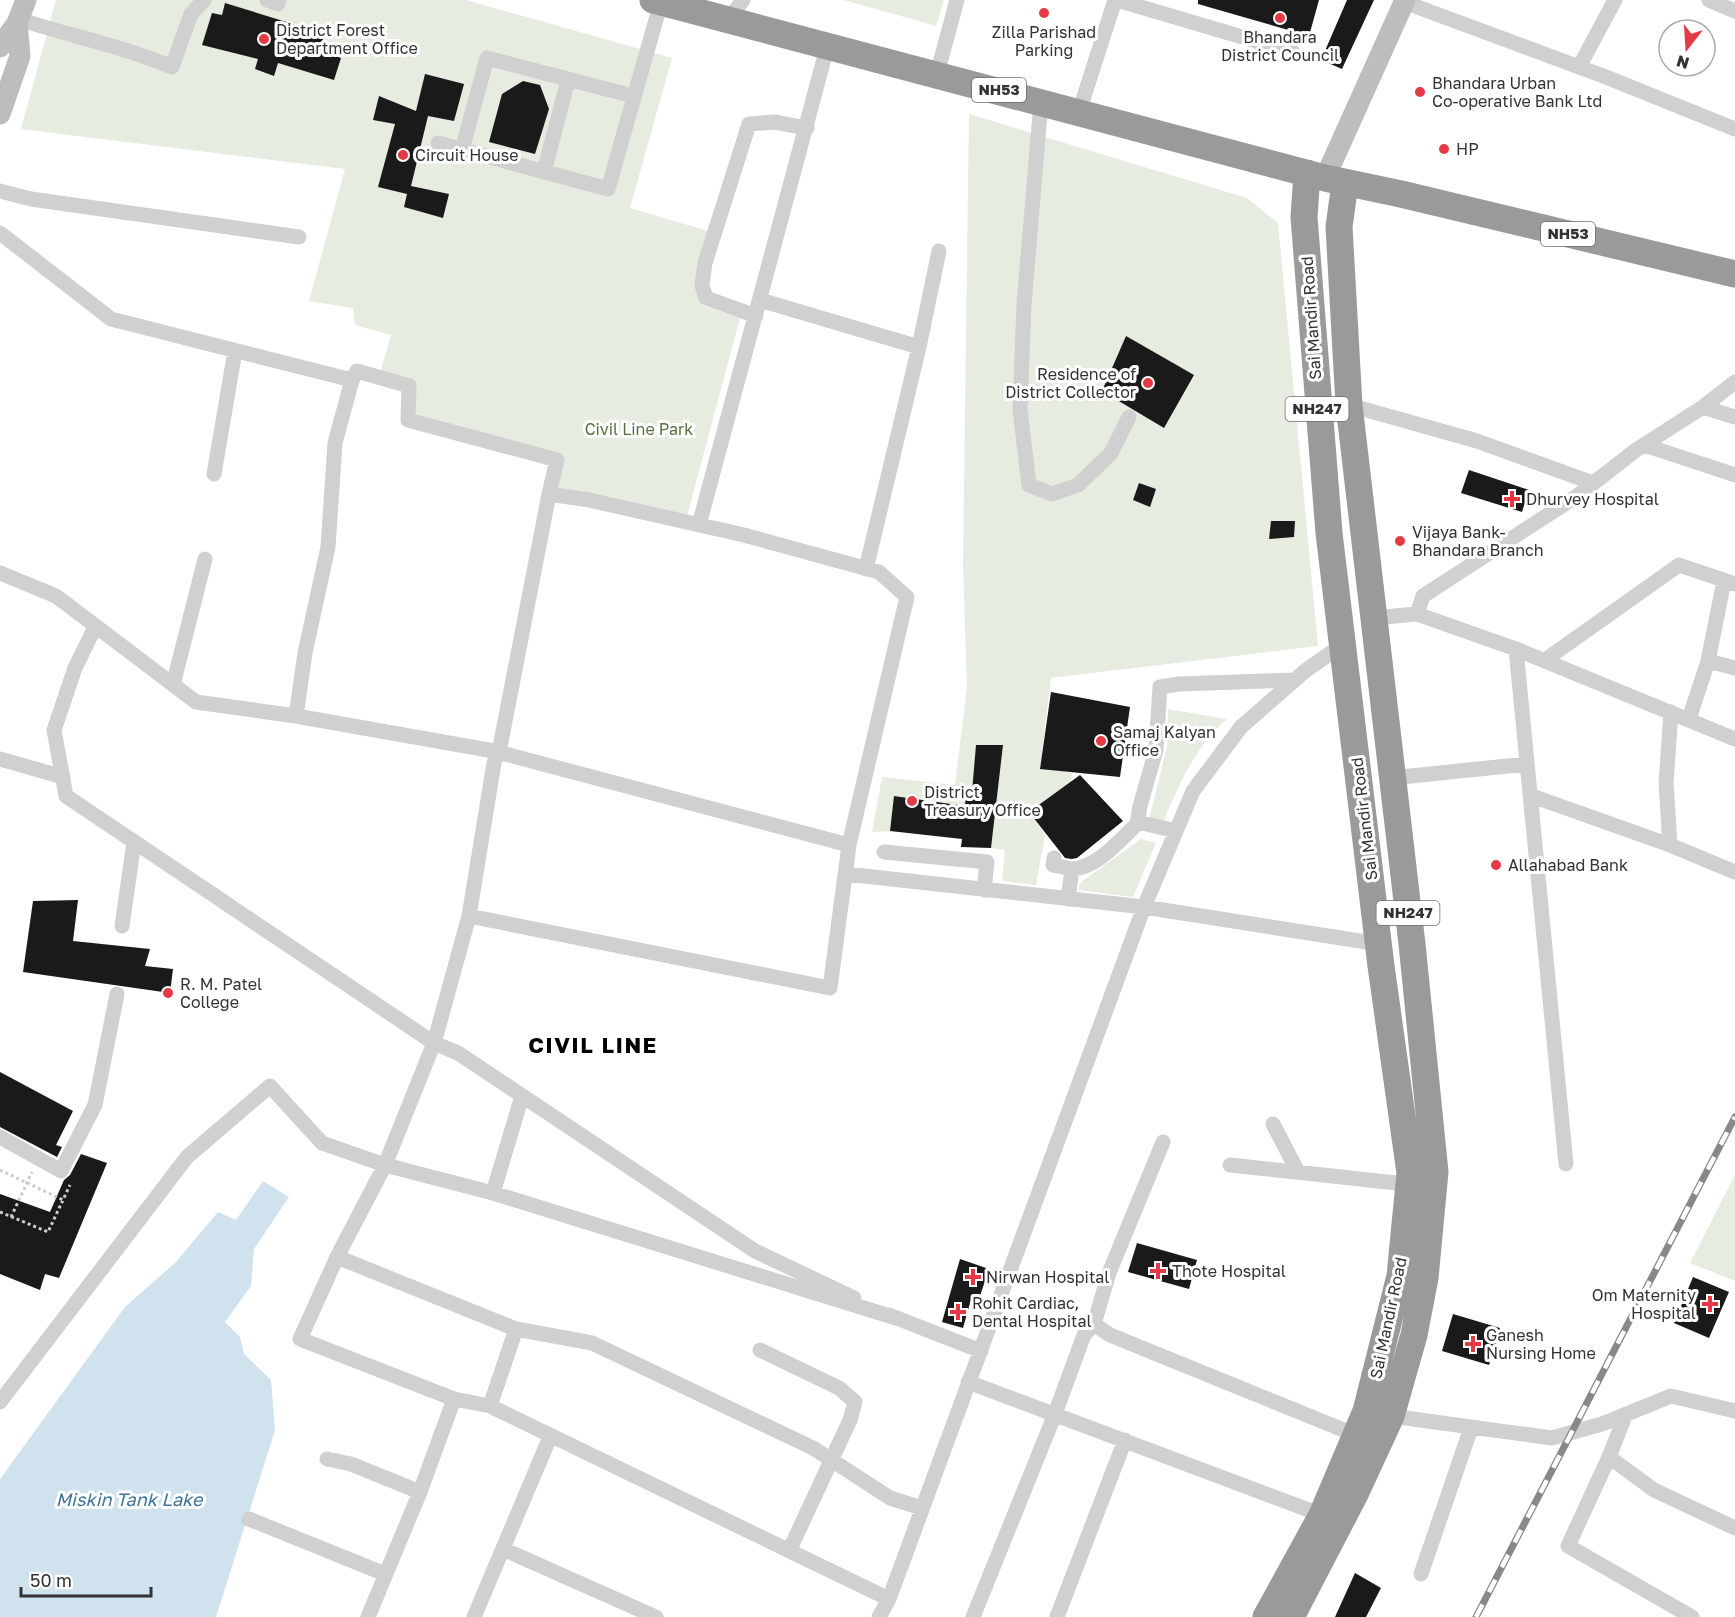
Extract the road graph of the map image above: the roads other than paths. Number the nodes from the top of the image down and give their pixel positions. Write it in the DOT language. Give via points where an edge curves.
graph roads {
  1 [pos="204,0"];
  2 [pos="267,0"];
  3 [pos="279,0"];
  4 [pos="957,0"];
  5 [pos="1116,0"];
  6 [pos="1615,0"];
  7 [pos="1709,0"];
  8 [pos="657,1"];
  9 [pos="1405,1"];
  10 [pos="736,10"];
  11 [pos="1735,11"];
  12 [pos="21,14"];
  13 [pos="828,44"];
  14 [pos="0,47"];
  15 [pos="1293,52"];
  16 [pos="1579,67"];
  17 [pos="937,74"];
  18 [pos="568,80"];
  19 [pos="633,96"];
  20 [pos="1041,102"];
  21 [pos="1079,112"];
  22 [pos="0,114"];
  23 [pos="807,128"];
  24 [pos="1735,129"];
  25 [pos="438,143"];
  26 [pos="462,150"];
  27 [pos="1252,159"];
  28 [pos="543,172"];
  29 [pos="1326,178"];
  30 [pos="0,191"];
  31 [pos="1401,194"];
  32 [pos="1304,217"];
  33 [pos="1339,227"];
  34 [pos="0,233"];
  35 [pos="299,237"];
  36 [pos="939,251"];
  37 [pos="1733,270"];
  38 [pos="760,300"];
  39 [pos="756,316"];
  40 [pos="919,347"];
  41 [pos="235,351"];
  42 [pos="352,380"];
  43 [pos="1735,382"];
  44 [pos="1348,405"];
  45 [pos="1703,407"];
  46 [pos="1129,417"];
  47 [pos="1735,417"];
  48 [pos="1644,446"];
  49 [pos="214,474"];
  50 [pos="1735,475"];
  51 [pos="1593,483"];
  52 [pos="549,494"];
  53 [pos="699,525"];
  54 [pos="205,559"];
  55 [pos="866,568"];
  56 [pos="0,573"];
  57 [pos="1730,582"];
  58 [pos="1417,614"];
  59 [pos="95,627"];
  60 [pos="1375,630"];
  61 [pos="1342,645"];
  62 [pos="1516,649"];
  63 [pos="1545,660"];
  64 [pos="1708,661"];
  65 [pos="1735,668"];
  66 [pos="1295,680"];
  67 [pos="173,685"];
  68 [pos="1671,712"];
  69 [pos="296,716"];
  70 [pos="1689,719"];
  71 [pos="1735,739"];
  72 [pos="498,752"];
  73 [pos="0,759"];
  74 [pos="1527,764"];
  75 [pos="63,777"];
  76 [pos="1391,778"];
  77 [pos="1532,796"];
  78 [pos="1138,822"];
  79 [pos="1176,831"];
  80 [pos="134,842"];
  81 [pos="1670,844"];
  82 [pos="849,845"];
  83 [pos="884,852"];
  84 [pos="1054,858"];
  85 [pos="1072,869"];
  86 [pos="1735,872"];
  87 [pos="846,874"];
  88 [pos="984,890"];
  89 [pos="1068,899"];
  90 [pos="1144,908"];
  91 [pos="469,916"];
  92 [pos="122,926"];
  93 [pos="1379,944"];
  94 [pos="117,994"];
  95 [pos="434,1043"];
  96 [pos="522,1096"];
  97 [pos="1273,1125"];
  98 [pos="0,1137"];
  99 [pos="1163,1142"];
  100 [pos="1566,1164"];
  101 [pos="385,1165"];
  102 [pos="1230,1165"];
  103 [pos="1298,1172"];
  104 [pos="1421,1186"];
  105 [pos="493,1193"];
  106 [pos="337,1257"];
  107 [pos="896,1318"];
  108 [pos="1094,1324"];
  109 [pos="516,1329"];
  110 [pos="760,1350"];
  111 [pos="981,1351"];
  112 [pos="968,1382"];
  113 [pos="454,1399"];
  114 [pos="0,1402"];
  115 [pos="490,1406"];
  116 [pos="1735,1411"];
  117 [pos="1055,1414"];
  118 [pos="1391,1416"];
  119 [pos="1625,1416"];
  120 [pos="1471,1428"];
  121 [pos="1356,1435"];
  122 [pos="550,1437"];
  123 [pos="1125,1440"];
  124 [pos="1609,1457"];
  125 [pos="327,1459"];
  126 [pos="830,1461"];
  127 [pos="420,1492"];
  128 [pos="922,1508"];
  129 [pos="1322,1515"];
  130 [pos="249,1519"];
  131 [pos="1735,1528"];
  132 [pos="503,1549"];
  133 [pos="789,1551"];
  134 [pos="385,1574"];
  135 [pos="1421,1574"];
  136 [pos="889,1599"];
  137 [pos="368,1617"];
  138 [pos="474,1617"];
  139 [pos="656,1617"];
  140 [pos="879,1617"];
  141 [pos="973,1617"];
  142 [pos="1057,1617"];
  143 [pos="1266,1617"];
  144 [pos="1291,1617"];
  145 [pos="1692,1617"];
  1 -- 12 [label="street" via="191,14 172,67 73,37"];
  2 -- 3 [label="street" via="278,4"];
  4 -- 17 [label="street"];
  5 -- 15 [label="street"];
  5 -- 21 [label="street"];
  6 -- 16 [label="street"];
  7 -- 11 [label="street"];
  8 -- 10 [label="highway, NH53"];
  8 -- 19 [label="street"];
  9 -- 16 [label="street"];
  9 -- 29 [label="main road"];
  10 -- 13 [label="highway, NH53"];
  12 -- 14 [label="main road"];
  12 -- 22 [label="main road" via="20,56"];
  13 -- 17 [label="highway, NH53"];
  13 -- 23 [label="street"];
  16 -- 24 [label="street"];
  17 -- 20 [label="highway, NH53"];
  18 -- 19 [label="street"];
  18 -- 26 [label="street" via="487,58"];
  18 -- 28 [label="street"];
  19 -- 28 [label="street" via="608,189"];
  20 -- 21 [label="highway, NH53"];
  20 -- 46 [label="street" via="1024,304 1020,410 1029,485 1052,494 1078,485 1111,453"];
  21 -- 27 [label="highway, NH53"];
  23 -- 38 [label="street"];
  23 -- 39 [label="street" via="774,122 749,124 705,263 702,285 706,298"];
  25 -- 26 [label="street"];
  26 -- 28 [label="street"];
  27 -- 29 [label="highway, NH53"];
  27 -- 32 [label="highway" via="1288,183"];
  29 -- 31 [label="highway, NH53"];
  29 -- 32 [label="highway, Sai Mandir Road / NH247"];
  29 -- 33 [label="highway, Sai Mandir Road / NH247"];
  30 -- 35 [label="street" via="31,199"];
  31 -- 33 [label="highway" via="1364,203 1350,211"];
  31 -- 37 [label="highway, NH53"];
  32 -- 61 [label="highway, Sai Mandir Road / NH247" via="1317,405"];
  33 -- 44 [label="highway, Sai Mandir Road / NH247"];
  34 -- 41 [label="street" via="111,319"];
  36 -- 40 [label="street"];
  38 -- 39 [label="street"];
  38 -- 40 [label="street"];
  39 -- 53 [label="street"];
  40 -- 55 [label="street"];
  41 -- 42 [label="street"];
  41 -- 49 [label="street"];
  42 -- 52 [label="street" via="357,371 409,386 408,420 557,460"];
  42 -- 69 [label="street" via="335,443 328,548"];
  43 -- 45 [label="street"];
  44 -- 51 [label="street" via="1477,441"];
  44 -- 60 [label="highway, Sai Mandir Road / NH247"];
  45 -- 47 [label="street"];
  45 -- 48 [label="street"];
  48 -- 50 [label="street"];
  48 -- 51 [label="street"];
  51 -- 58 [label="street" via="1423,596"];
  52 -- 53 [label="street"];
  52 -- 72 [label="street"];
  53 -- 55 [label="street"];
  54 -- 67 [label="street"];
  55 -- 82 [label="street" via="879,572 907,597"];
  56 -- 59 [label="street" via="56,596"];
  57 -- 63 [label="street" via="1679,565"];
  57 -- 64 [label="street"];
  58 -- 60 [label="street"];
  58 -- 62 [label="street"];
  59 -- 67 [label="street"];
  59 -- 75 [label="street" via="75,668 54,730"];
  60 -- 61 [label="highway"];
  60 -- 76 [label="highway, Sai Mandir Road / NH247"];
  61 -- 66 [label="street"];
  61 -- 93 [label="highway, Sai Mandir Road / NH247"];
  62 -- 63 [label="street"];
  62 -- 74 [label="street"];
  63 -- 68 [label="street"];
  64 -- 65 [label="street"];
  64 -- 70 [label="street"];
  66 -- 78 [label="street" via="1160,687 1156,750"];
  66 -- 79 [label="street" via="1241,727 1193,791"];
  67 -- 69 [label="street" via="196,702"];
  68 -- 70 [label="street"];
  68 -- 81 [label="street" via="1666,783"];
  69 -- 72 [label="street"];
  70 -- 71 [label="street"];
  72 -- 82 [label="street"];
  72 -- 91 [label="street"];
  73 -- 75 [label="street"];
  74 -- 76 [label="street"];
  74 -- 77 [label="street"];
  75 -- 80 [label="street" via="66,796"];
  76 -- 104 [label="highway, Sai Mandir Road / NH247" via="1413,944 1435,1172"];
  77 -- 81 [label="street"];
  77 -- 100 [label="street"];
  78 -- 79 [label="street"];
  78 -- 85 [label="street" via="1109,850 1083,868"];
  79 -- 90 [label="street"];
  80 -- 92 [label="street"];
  80 -- 95 [label="street"];
  81 -- 86 [label="street"];
  82 -- 87 [label="street"];
  83 -- 88 [label="street" via="987,862"];
  84 -- 85 [label="street" via="1053,865"];
  85 -- 89 [label="street"];
  87 -- 88 [label="street"];
  87 -- 91 [label="street" via="830,988"];
  88 -- 89 [label="street"];
  89 -- 90 [label="street"];
  90 -- 93 [label="street"];
  90 -- 111 [label="street"];
  91 -- 95 [label="street"];
  93 -- 104 [label="highway, Sai Mandir Road / NH247" via="1410,1173"];
  94 -- 98 [label="street" via="95,1105 61,1171"];
  95 -- 96 [label="street" via="458,1053"];
  95 -- 101 [label="street"];
  96 -- 105 [label="street"];
  96 -- 107 [label="street" via="755,1251"];
  97 -- 103 [label="street"];
  99 -- 108 [label="street" via="1109,1273"];
  101 -- 105 [label="street"];
  101 -- 106 [label="street"];
  101 -- 114 [label="street" via="322,1143 270,1086 187,1157"];
  102 -- 103 [label="street"];
  103 -- 104 [label="street"];
  104 -- 118 [label="highway, Sai Mandir Road / NH247" via="1425,1278"];
  104 -- 121 [label="highway, Sai Mandir Road / NH247" via="1366,1411"];
  105 -- 107 [label="street"];
  106 -- 109 [label="street"];
  106 -- 113 [label="street" via="300,1339"];
  107 -- 111 [label="street"];
  108 -- 117 [label="street" via="1084,1335"];
  108 -- 121 [label="street" via="1110,1335"];
  109 -- 115 [label="street"];
  109 -- 126 [label="street" via="592,1343 813,1448"];
  110 -- 126 [label="street" via="839,1388 855,1402"];
  111 -- 112 [label="street"];
  112 -- 117 [label="street"];
  112 -- 128 [label="street"];
  113 -- 115 [label="street"];
  113 -- 127 [label="street"];
  115 -- 122 [label="street"];
  116 -- 119 [label="street" via="1671,1396"];
  117 -- 123 [label="street"];
  117 -- 141 [label="street"];
  118 -- 120 [label="street"];
  118 -- 144 [label="highway, Sai Mandir Road / NH247"];
  119 -- 120 [label="street" via="1552,1438"];
  119 -- 124 [label="street"];
  120 -- 135 [label="street"];
  121 -- 129 [label="highway, Sai Mandir Road / NH247"];
  122 -- 132 [label="street"];
  122 -- 133 [label="street"];
  123 -- 129 [label="street"];
  123 -- 142 [label="street"];
  124 -- 131 [label="street" via="1654,1490"];
  124 -- 145 [label="street" via="1568,1546"];
  125 -- 127 [label="street" via="351,1464"];
  126 -- 128 [label="street" via="890,1498"];
  126 -- 133 [label="street"];
  127 -- 134 [label="street"];
  128 -- 136 [label="street"];
  129 -- 143 [label="highway, Sai Mandir Road / NH247"];
  130 -- 134 [label="street"];
  132 -- 138 [label="street"];
  132 -- 139 [label="street"];
  133 -- 136 [label="street"];
  134 -- 137 [label="street"];
  136 -- 140 [label="street"];
}
